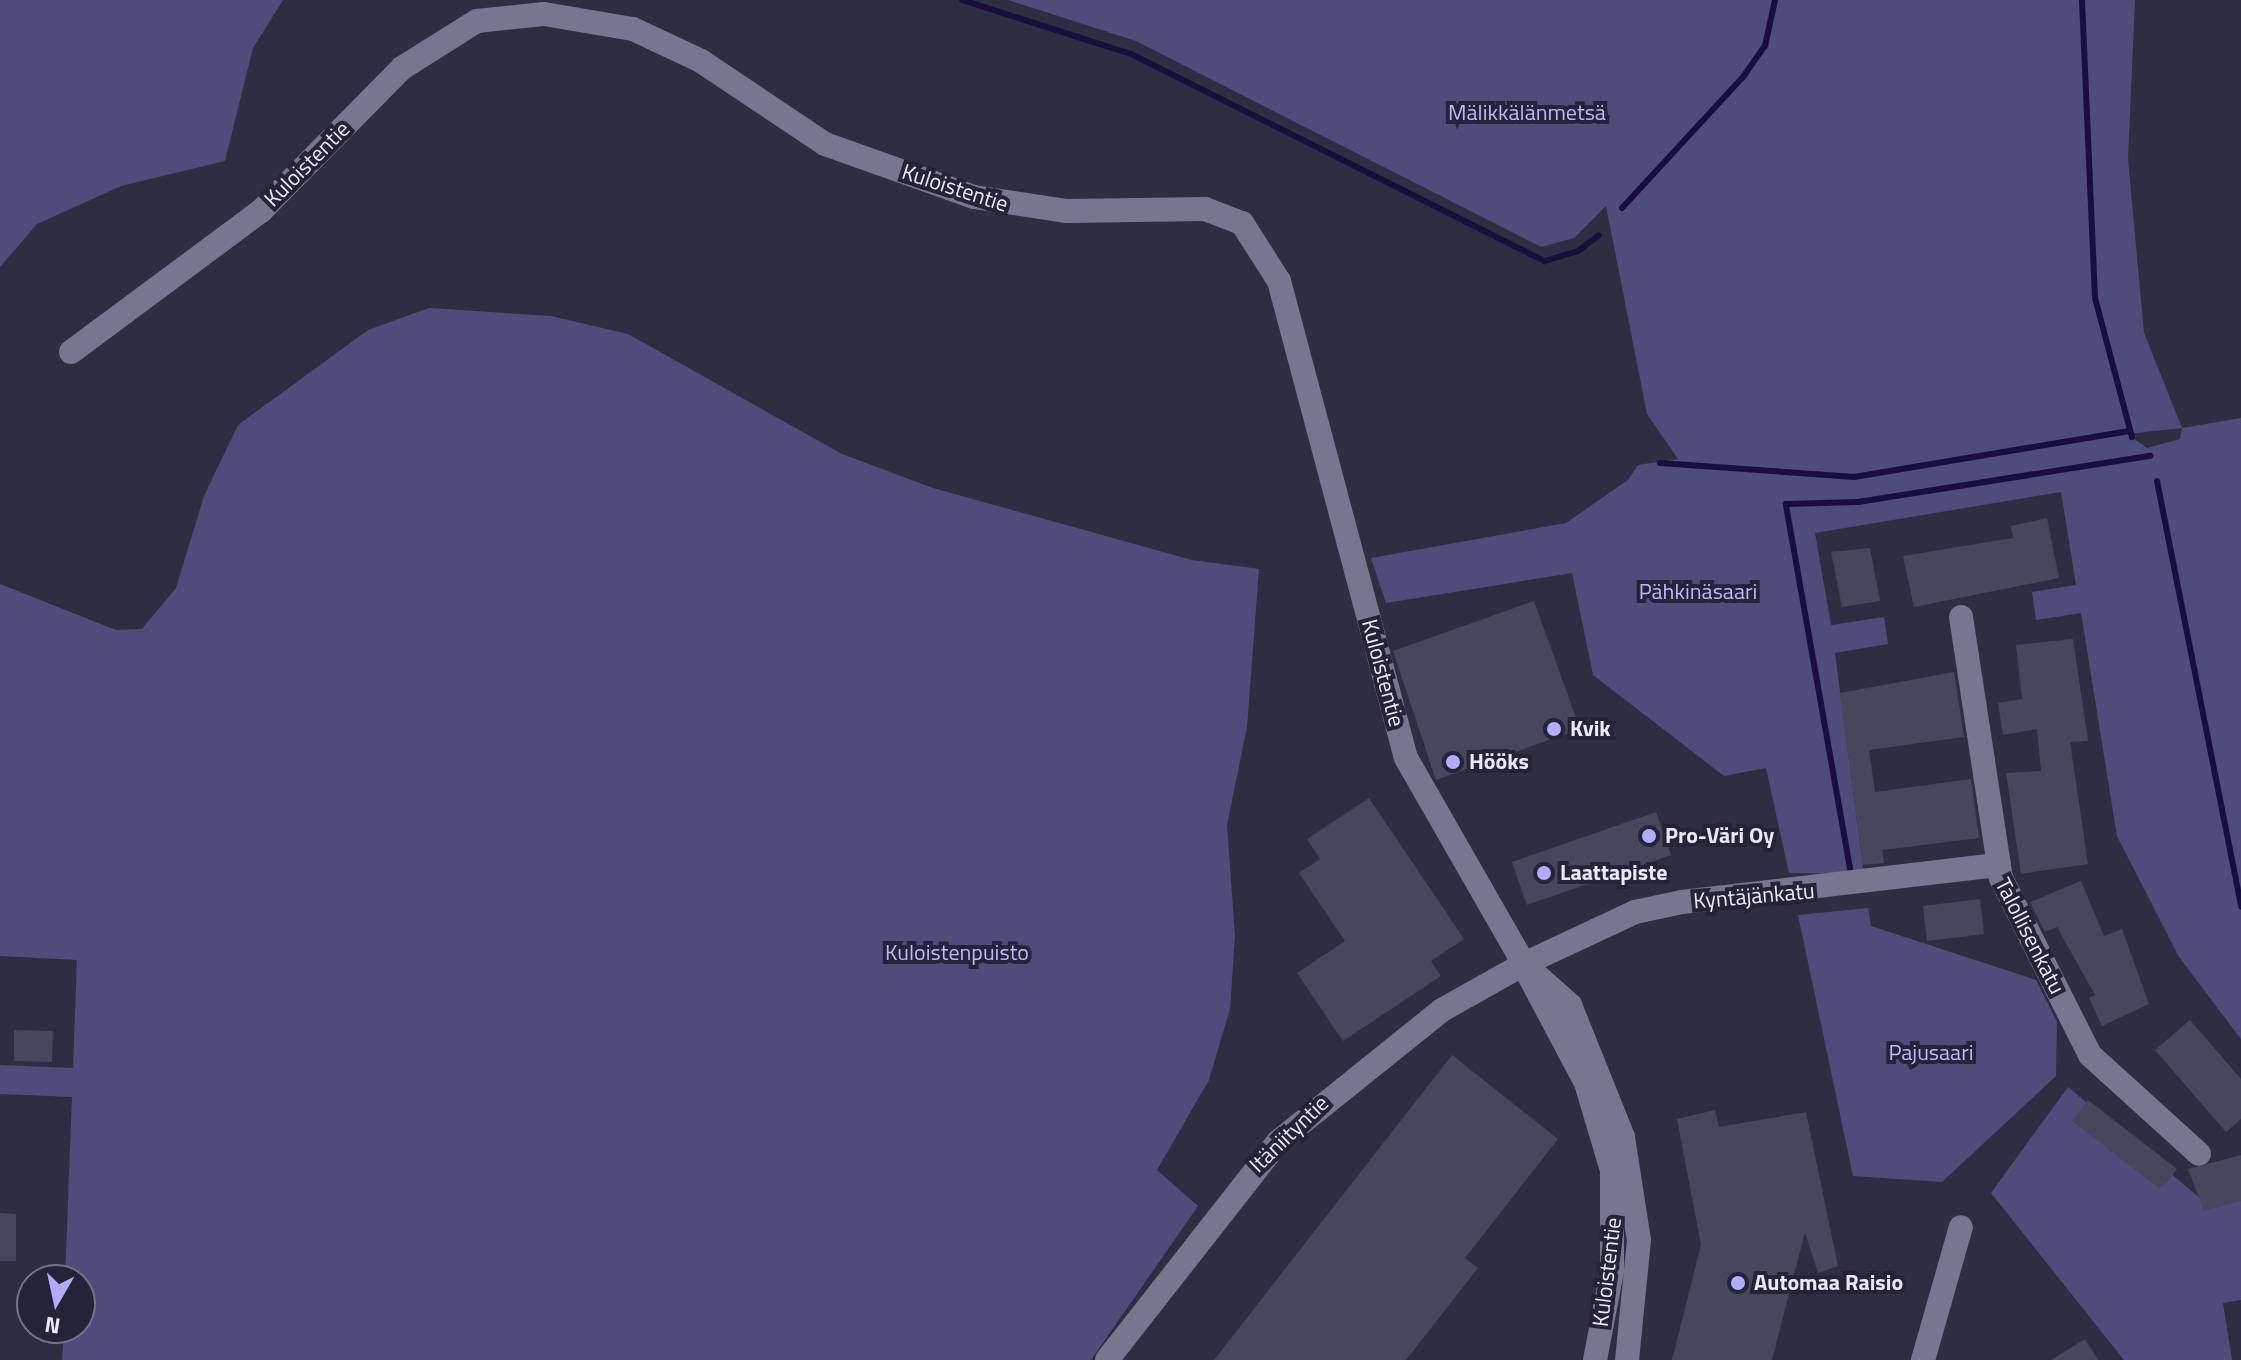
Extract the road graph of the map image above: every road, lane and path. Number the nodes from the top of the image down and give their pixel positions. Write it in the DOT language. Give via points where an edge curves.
graph roads {
  1 [pos="71,352"];
  2 [pos="1961,617"];
  3 [pos="1995,865"];
  4 [pos="1524,964"];
  5 [pos="2199,1154"];
  6 [pos="1961,1227"];
  7 [pos="1107,1360"];
  8 [pos="1595,1360"];
  9 [pos="1627,1360"];
  10 [pos="1923,1360"];
  1 -- 4 [label="street, Kuloistentie" via="261,211 402,68 477,21 511,12 656,38 825,144 974,197 1067,211 1205,209 1242,223 1279,281 1406,758"];
  2 -- 3 [label="street, Talollisenkatu"];
  3 -- 4 [label="street, Kyntäjänkatu" via="1658,907"];
  3 -- 5 [label="street, Talollisenkatu" via="2090,1055"];
  4 -- 7 [label="street, Itäniityntie" via="1442,1010 1279,1141"];
  4 -- 8 [label="street, Kuloistentie" via="1586,1083 1612,1170 1612,1271"];
  4 -- 9 [label="street, Kuloistentie" via="1570,1005 1623,1137 1639,1240"];
  6 -- 10 [label="street"];
}
